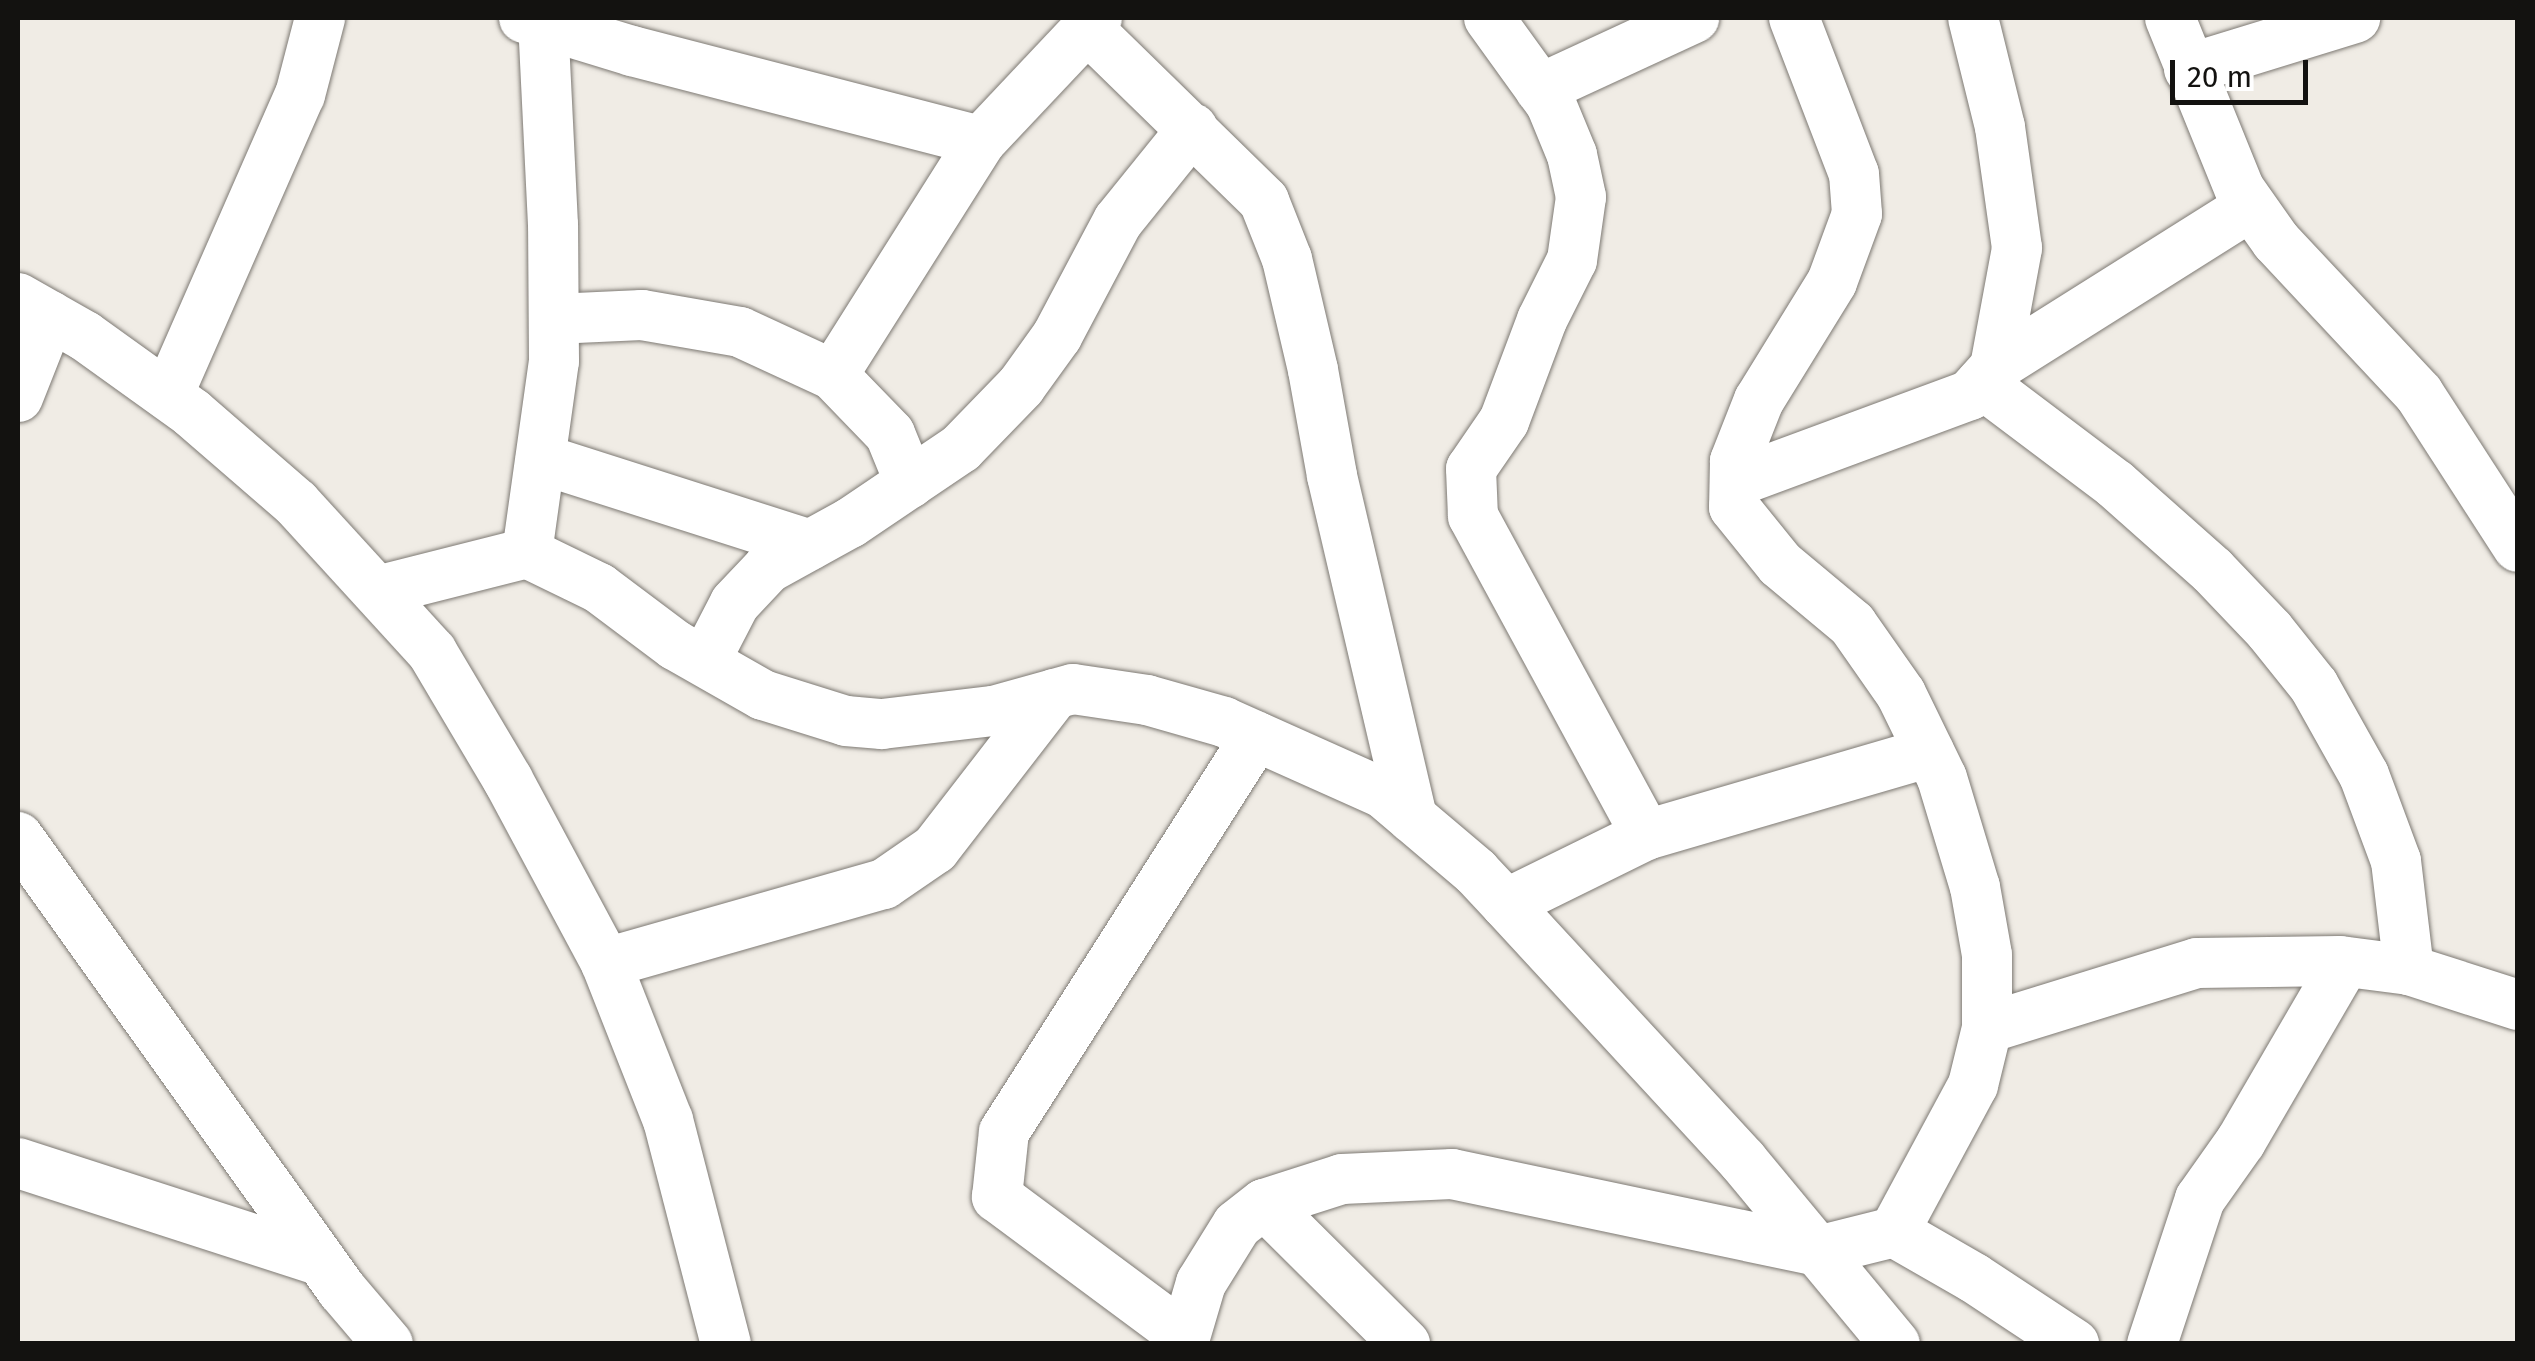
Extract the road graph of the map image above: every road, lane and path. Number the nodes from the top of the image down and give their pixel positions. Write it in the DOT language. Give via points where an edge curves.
graph roads {
  1 [pos="320,18"];
  2 [pos="1489,18"];
  3 [pos="1694,18"];
  4 [pos="1794,18"];
  5 [pos="1972,18"];
  6 [pos="2170,18"];
  7 [pos="2355,18"];
  8 [pos="536,19"];
  9 [pos="1092,24"];
  10 [pos="2190,69"];
  11 [pos="1540,89"];
  12 [pos="1192,128"];
  13 [pos="981,141"];
  14 [pos="2252,206"];
  15 [pos="34,307"];
  16 [pos="554,319"];
  17 [pos="833,375"];
  18 [pos="1988,375"];
  19 [pos="168,395"];
  20 [pos="18,396"];
  21 [pos="541,458"];
  22 [pos="1734,482"];
  23 [pos="910,483"];
  24 [pos="810,545"];
  25 [pos="2518,547"];
  26 [pos="528,553"];
  27 [pos="377,591"];
  28 [pos="705,662"];
  29 [pos="1056,694"];
  30 [pos="1256,736"];
  31 [pos="1929,752"];
  32 [pos="1412,818"];
  33 [pos="1646,834"];
  34 [pos="18,837"];
  35 [pos="1506,904"];
  36 [pos="2345,962"];
  37 [pos="606,964"];
  38 [pos="2409,970"];
  39 [pos="2518,1005"];
  40 [pos="1987,1028"];
  41 [pos="18,1163"];
  42 [pos="1264,1204"];
  43 [pos="1894,1232"];
  44 [pos="1818,1251"];
  45 [pos="321,1261"];
  46 [pos="1183,1339"];
  47 [pos="388,1344"];
  48 [pos="726,1344"];
  49 [pos="1404,1344"];
  50 [pos="1896,1344"];
  51 [pos="2074,1344"];
  52 [pos="2152,1344"];
  1 -- 19 [label="street" via="300,94"];
  2 -- 11 [label="street"];
  3 -- 11 [label="street"];
  4 -- 22 [label="street" via="1854,174 1857,214 1832,282 1759,400 1735,461"];
  5 -- 18 [label="street" via="2000,127 2017,248"];
  6 -- 10 [label="street"];
  7 -- 10 [label="street"];
  8 -- 13 [label="street" via="632,51"];
  8 -- 16 [label="street"];
  9 -- 12 [label="street"];
  9 -- 13 [label="street"];
  10 -- 14 [label="street"];
  11 -- 33 [label="street" via="1572,156 1581,197 1572,260 1504,421 1472,468 1473,516"];
  12 -- 23 [label="street" via="1118,221 1057,336 1021,386 961,448"];
  12 -- 32 [label="street" via="1264,201 1286,259"];
  13 -- 17 [label="street"];
  14 -- 18 [label="street"];
  14 -- 25 [label="street" via="2276,241 2419,394"];
  15 -- 19 [label="street"];
  15 -- 20 [label="street"];
  16 -- 17 [label="street" via="642,315 740,332"];
  16 -- 21 [label="street"];
  17 -- 23 [label="street" via="890,434"];
  18 -- 22 [label="street" via="1970,395"];
  18 -- 38 [label="street" via="2212,570 2314,686 2364,775 2396,861"];
  19 -- 27 [label="street" via="296,503"];
  21 -- 24 [label="street"];
  21 -- 26 [label="street"];
  22 -- 31 [label="street" via="1734,507 1780,564 1852,624 1901,694"];
  23 -- 24 [label="street"];
  24 -- 28 [label="street" via="768,568 735,603"];
  26 -- 27 [label="street"];
  26 -- 28 [label="street" via="598,588"];
  27 -- 37 [label="street" via="432,652"];
  28 -- 29 [label="street" via="763,695 846,721 882,724 992,711"];
  29 -- 30 [label="street" via="1073,689 1148,700"];
  29 -- 37 [label="street" via="935,850 884,884"];
  30 -- 32 [label="street" via="1383,794"];
  30 -- 46 [label="street" via="1004,1132 996,1197"];
  31 -- 33 [label="street"];
  31 -- 40 [label="street" via="1975,887 1987,955"];
  32 -- 35 [label="street"];
  33 -- 35 [label="street"];
  34 -- 45 [label="street"];
  35 -- 44 [label="street"];
  36 -- 38 [label="street"];
  36 -- 40 [label="street" via="2197,963"];
  36 -- 52 [label="street" via="2242,1140 2200,1199"];
  37 -- 48 [label="street" via="668,1120"];
  38 -- 39 [label="street"];
  40 -- 43 [label="street" via="1973,1085"];
  41 -- 45 [label="street"];
  42 -- 44 [label="street" via="1342,1179 1452,1174"];
  42 -- 46 [label="street" via="1237,1225 1201,1283"];
  42 -- 49 [label="street"];
  43 -- 44 [label="street"];
  43 -- 51 [label="street"];
  44 -- 50 [label="street"];
  45 -- 47 [label="street"];
}
